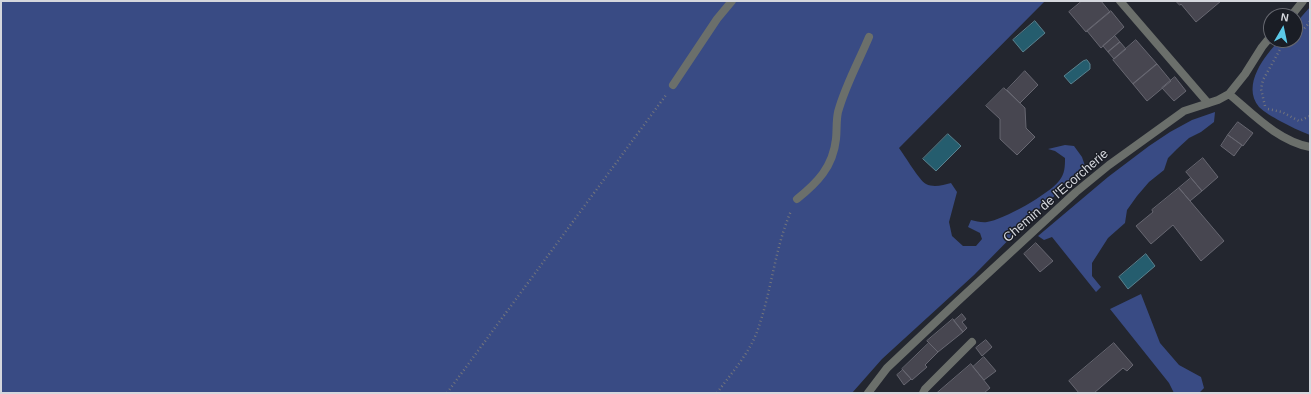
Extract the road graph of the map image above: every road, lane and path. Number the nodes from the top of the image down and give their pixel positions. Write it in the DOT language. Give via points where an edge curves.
graph roads {
  1 [pos="732,1"];
  2 [pos="1120,1"];
  3 [pos="1310,22"];
  4 [pos="1303,29"];
  5 [pos="869,37"];
  6 [pos="1263,46"];
  7 [pos="1281,48"];
  8 [pos="673,85"];
  9 [pos="1229,94"];
  10 [pos="1208,103"];
  11 [pos="1310,116"];
  12 [pos="1310,147"];
  13 [pos="797,199"];
  14 [pos="972,342"];
  15 [pos="447,393"];
  16 [pos="716,393"];
  17 [pos="868,393"];
  18 [pos="923,393"];
  1 -- 8 [label="street"];
  2 -- 10 [label="street"];
  3 -- 4 [label="path"];
  5 -- 13 [label="street" via="838,112 834,151 830,163 815,184"];
  6 -- 9 [label="street, Chemin de l'Ecorcherie"];
  7 -- 11 [label="path" via="1263,80 1261,89 1264,105 1267,109 1282,112 1299,121"];
  8 -- 15 [label="path"];
  9 -- 10 [label="street, Chemin de l'Ecorcherie"];
  9 -- 12 [label="street" via="1276,133"];
  10 -- 17 [label="street, Chemin de l'Ecorcherie" via="1184,111 1109,164 1076,192 887,368"];
  13 -- 16 [label="path" via="782,234 759,327 747,352"];
  14 -- 18 [label="street"];
}
